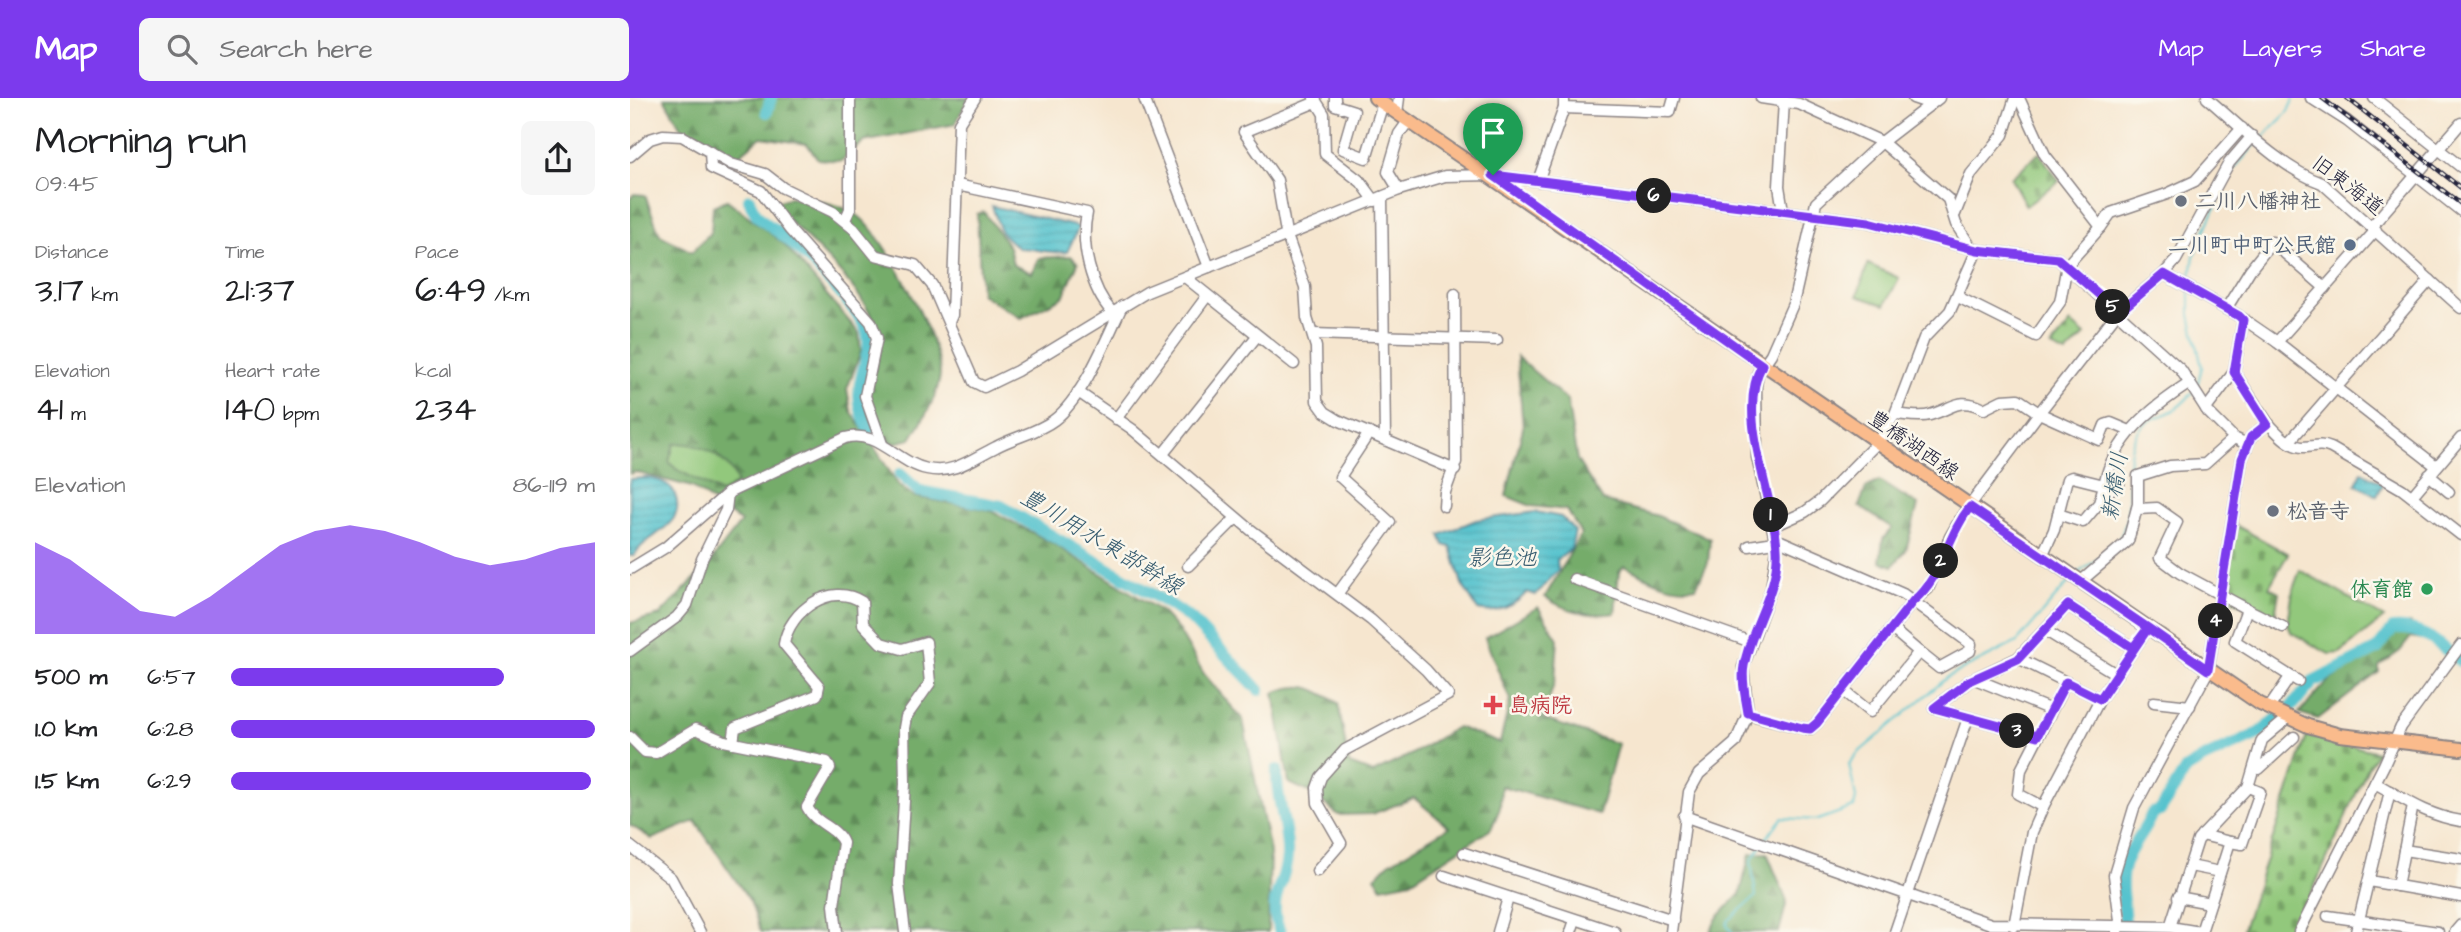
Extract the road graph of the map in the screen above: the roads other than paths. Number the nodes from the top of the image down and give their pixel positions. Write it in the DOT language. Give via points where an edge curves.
graph roads {
  1 [pos="850,98"];
  2 [pos="975,98"];
  3 [pos="1144,98"];
  4 [pos="1335,98"];
  5 [pos="1399,98"];
  6 [pos="1674,98"];
  7 [pos="1761,98"];
  8 [pos="1913,98"];
  9 [pos="2017,98"];
  10 [pos="2207,98"];
  11 [pos="2311,98"];
  12 [pos="2374,98"];
  13 [pos="1315,100"];
  14 [pos="1938,100"];
  15 [pos="1379,101"];
  16 [pos="1784,101"];
  17 [pos="1564,103"];
  18 [pos="1403,117"];
  19 [pos="2461,123"];
  20 [pos="2242,128"];
  21 [pos="2256,140"];
  22 [pos="1882,142"];
  23 [pos="2437,151"];
  24 [pos="710,152"];
  25 [pos="630,156"];
  26 [pos="2461,167"];
  27 [pos="1493,175"];
  28 [pos="2416,175"];
  29 [pos="1538,181"];
  30 [pos="957,185"];
  31 [pos="1399,190"];
  32 [pos="1378,199"];
  33 [pos="1783,211"];
  34 [pos="2461,211"];
  35 [pos="1812,214"];
  36 [pos="1955,214"];
  37 [pos="845,220"];
  38 [pos="2101,227"];
  39 [pos="2374,228"];
  40 [pos="1289,237"];
  41 [pos="1975,250"];
  42 [pos="2067,265"];
  43 [pos="1209,267"];
  44 [pos="2164,274"];
  45 [pos="1185,277"];
  46 [pos="2430,280"];
  47 [pos="2325,288"];
  48 [pos="1455,294"];
  49 [pos="1207,296"];
  50 [pos="1958,297"];
  51 [pos="1122,306"];
  52 [pos="2461,308"];
  53 [pos="2226,309"];
  54 [pos="1112,312"];
  55 [pos="2119,312"];
  56 [pos="2243,320"];
  57 [pos="949,322"];
  58 [pos="1312,334"];
  59 [pos="1386,335"];
  60 [pos="1257,336"];
  61 [pos="1456,337"];
  62 [pos="1497,340"];
  63 [pos="2277,342"];
  64 [pos="1294,364"];
  65 [pos="1762,365"];
  66 [pos="2234,372"];
  67 [pos="2192,387"];
  68 [pos="2336,387"];
  69 [pos="1078,392"];
  70 [pos="2206,409"];
  71 [pos="2039,413"];
  72 [pos="1895,414"];
  73 [pos="1116,419"];
  74 [pos="2267,424"];
  75 [pos="2130,431"];
  76 [pos="1369,433"];
  77 [pos="2234,438"];
  78 [pos="2461,438"];
  79 [pos="1385,439"];
  80 [pos="2289,442"];
  81 [pos="1877,443"];
  82 [pos="882,444"];
  83 [pos="2247,444"];
  84 [pos="1163,454"];
  85 [pos="1455,470"];
  86 [pos="2433,470"];
  87 [pos="2119,484"];
  88 [pos="2104,490"];
  89 [pos="2449,492"];
  90 [pos="728,493"];
  91 [pos="2412,496"];
  92 [pos="1444,506"];
  93 [pos="1970,507"];
  94 [pos="2137,509"];
  95 [pos="2058,514"];
  96 [pos="1237,518"];
  97 [pos="1774,526"];
  98 [pos="2461,535"];
  99 [pos="1776,541"];
  100 [pos="1749,546"];
  101 [pos="2042,556"];
  102 [pos="1188,566"];
  103 [pos="630,569"];
  104 [pos="1574,579"];
  105 [pos="2075,579"];
  106 [pos="1338,593"];
  107 [pos="2220,596"];
  108 [pos="1913,601"];
  109 [pos="2248,609"];
  110 [pos="2283,627"];
  111 [pos="2148,628"];
  112 [pos="1892,629"];
  113 [pos="2046,631"];
  114 [pos="1751,642"];
  115 [pos="2133,648"];
  116 [pos="630,651"];
  117 [pos="1919,652"];
  118 [pos="2456,652"];
  119 [pos="2018,659"];
  120 [pos="2208,670"];
  121 [pos="2116,674"];
  122 [pos="1975,679"];
  123 [pos="2066,682"];
  124 [pos="1843,690"];
  125 [pos="2100,699"];
  126 [pos="2154,702"];
  127 [pos="2190,706"];
  128 [pos="2051,710"];
  129 [pos="1748,713"];
  130 [pos="2280,714"];
  131 [pos="1968,718"];
  132 [pos="2037,736"];
  133 [pos="630,737"];
  134 [pos="2294,737"];
  135 [pos="2392,742"];
  136 [pos="733,743"];
  137 [pos="2461,749"];
  138 [pos="2255,768"];
  139 [pos="2375,783"];
  140 [pos="2248,787"];
  141 [pos="2390,791"];
  142 [pos="2413,805"];
  143 [pos="2043,807"];
  144 [pos="1684,816"];
  145 [pos="2461,821"];
  146 [pos="2202,835"];
  147 [pos="2230,842"];
  148 [pos="630,846"];
  149 [pos="2404,850"];
  150 [pos="1464,853"];
  151 [pos="2461,859"];
  152 [pos="2190,866"];
  153 [pos="1317,871"];
  154 [pos="2220,872"];
  155 [pos="1444,876"];
  156 [pos="2369,881"];
  157 [pos="2397,886"];
  158 [pos="1907,894"];
  159 [pos="2178,897"];
  160 [pos="2461,897"];
  161 [pos="1508,898"];
  162 [pos="2210,903"];
  163 [pos="2328,916"];
  164 [pos="1575,920"];
  165 [pos="1673,920"];
  166 [pos="2358,920"];
  167 [pos="2461,925"];
  168 [pos="2014,926"];
  169 [pos="2170,927"];
  170 [pos="1990,928"];
  171 [pos="2122,928"];
  172 [pos="699,932"];
  173 [pos="837,932"];
  174 [pos="905,932"];
  175 [pos="1498,932"];
  176 [pos="1571,932"];
  177 [pos="1615,932"];
  178 [pos="1671,932"];
  179 [pos="1895,932"];
  180 [pos="2200,932"];
  181 [pos="2299,932"];
  182 [pos="2356,932"];
  183 [pos="2438,932"];
  184 [pos="2455,932"];
  1 -- 37 [label="street" via="850,209"];
  2 -- 30 [label="street" via="959,123"];
  3 -- 43 [label="street"];
  4 -- 15 [label="street" via="1335,105 1354,111 1343,149 1366,158"];
  5 -- 18 [label="street"];
  6 -- 17 [label="street" via="1670,112"];
  7 -- 16 [label="street"];
  8 -- 14 [label="street"];
  9 -- 36 [label="street" via="2003,135 1971,174"];
  9 -- 38 [label="street" via="2045,155"];
  10 -- 20 [label="street, 旧東海道"];
  11 -- 28 [label="street"];
  12 -- 23 [label="street"];
  13 -- 32 [label="street" via="1324,114 1325,154"];
  13 -- 40 [label="street" via="1244,132 1277,180"];
  14 -- 22 [label="street"];
  15 -- 18 [label="main road, 豊橋湖西線"];
  16 -- 22 [label="street"];
  16 -- 33 [label="street" via="1779,186"];
  17 -- 29 [label="street"];
  18 -- 27 [label="main road, 豊橋湖西線"];
  18 -- 31 [label="street" via="1388,172"];
  19 -- 23 [label="street"];
  20 -- 21 [label="street, 旧東海道"];
  20 -- 38 [label="street" via="2195,181 2111,213"];
  21 -- 39 [label="street, 旧東海道" via="2322,183"];
  21 -- 44 [label="street" via="2228,163"];
  22 -- 35 [label="street" via="1816,203"];
  22 -- 36 [label="street" via="1948,199"];
  23 -- 26 [label="street"];
  23 -- 28 [label="street"];
  24 -- 25 [label="street" via="682,136 663,135 650,139"];
  24 -- 37 [label="street" via="765,174"];
  24 -- 82 [label="street" via="711,167 761,191 871,322 877,338 865,396"];
  27 -- 29 [label="street"];
  27 -- 31 [label="street" via="1445,176"];
  27 -- 65 [label="main road, 豊橋湖西線"];
  28 -- 34 [label="street"];
  28 -- 39 [label="street"];
  29 -- 33 [label="street"];
  30 -- 54 [label="street" via="1087,213 1085,240 1095,287"];
  30 -- 57 [label="street"];
  31 -- 32 [label="street"];
  32 -- 40 [label="street"];
  32 -- 59 [label="street"];
  33 -- 35 [label="street"];
  35 -- 41 [label="street" via="1869,222"];
  35 -- 65 [label="street" via="1793,304"];
  36 -- 41 [label="street" via="1956,224"];
  37 -- 57 [label="street" via="875,255 915,265 925,274"];
  38 -- 42 [label="street"];
  39 -- 46 [label="street, 旧東海道"];
  39 -- 47 [label="street"];
  40 -- 43 [label="street"];
  40 -- 58 [label="street" via="1305,287"];
  41 -- 42 [label="street" via="2058,259"];
  41 -- 50 [label="street"];
  42 -- 50 [label="street" via="2060,302 2036,337"];
  42 -- 55 [label="street"];
  43 -- 45 [label="street"];
  44 -- 53 [label="street"];
  44 -- 55 [label="street"];
  45 -- 49 [label="street"];
  45 -- 51 [label="street"];
  46 -- 52 [label="street, 旧東海道"];
  46 -- 68 [label="street"];
  47 -- 53 [label="street" via="2272,242"];
  47 -- 63 [label="street"];
  48 -- 61 [label="street"];
  49 -- 60 [label="street"];
  49 -- 73 [label="street"];
  50 -- 72 [label="street" via="1924,338"];
  51 -- 54 [label="street"];
  51 -- 69 [label="street"];
  53 -- 56 [label="street"];
  54 -- 57 [label="street" via="984,387 974,382"];
  55 -- 67 [label="street" via="2181,370"];
  55 -- 71 [label="street"];
  56 -- 63 [label="street"];
  56 -- 66 [label="street"];
  58 -- 59 [label="street"];
  58 -- 76 [label="street" via="1317,401 1325,412"];
  59 -- 61 [label="street"];
  59 -- 79 [label="street"];
  60 -- 64 [label="street"];
  60 -- 84 [label="street"];
  61 -- 62 [label="street"];
  61 -- 85 [label="street"];
  63 -- 68 [label="street"];
  65 -- 81 [label="main road, 豊橋湖西線"];
  65 -- 97 [label="street" via="1754,401 1757,457"];
  66 -- 70 [label="street"];
  66 -- 74 [label="street"];
  67 -- 70 [label="street"];
  67 -- 75 [label="street" via="2142,416"];
  68 -- 80 [label="street"];
  68 -- 86 [label="street"];
  69 -- 73 [label="street"];
  69 -- 82 [label="street" via="1053,421 965,465 941,471 925,469"];
  70 -- 77 [label="street"];
  71 -- 72 [label="street" via="2018,399 2002,400 1984,409 1970,401 1927,416"];
  71 -- 75 [label="street" via="2099,440 2105,425 2111,423"];
  71 -- 93 [label="street"];
  72 -- 81 [label="street"];
  73 -- 84 [label="street"];
  74 -- 80 [label="street"];
  74 -- 83 [label="street"];
  75 -- 88 [label="street" via="2107,474"];
  76 -- 79 [label="street"];
  76 -- 106 [label="street" via="1340,477 1390,522"];
  77 -- 83 [label="street"];
  77 -- 94 [label="street" via="2205,464 2170,466 2138,476"];
  78 -- 86 [label="street"];
  79 -- 85 [label="street"];
  80 -- 91 [label="street" via="2331,448"];
  81 -- 93 [label="main road, 豊橋湖西線"];
  81 -- 97 [label="street" via="1820,501"];
  82 -- 90 [label="street" via="857,435 845,438"];
  83 -- 107 [label="street"];
  84 -- 96 [label="street"];
  85 -- 92 [label="street"];
  86 -- 89 [label="street"];
  86 -- 91 [label="street"];
  87 -- 88 [label="street"];
  88 -- 95 [label="street" via="2083,522"];
  88 -- 95 [label="street" via="2067,479"];
  90 -- 103 [label="street" via="666,547"];
  90 -- 116 [label="street" via="726,510 702,559 687,605"];
  91 -- 98 [label="street"];
  93 -- 101 [label="main road, 豊橋湖西線"];
  93 -- 108 [label="street" via="1950,537 1928,589"];
  94 -- 105 [label="street" via="2133,531 2122,549"];
  94 -- 107 [label="street" via="2157,508 2177,522 2161,558"];
  95 -- 101 [label="street"];
  96 -- 102 [label="street"];
  96 -- 106 [label="street"];
  97 -- 99 [label="street"];
  99 -- 100 [label="street"];
  99 -- 108 [label="street"];
  99 -- 114 [label="street" via="1771,589"];
  101 -- 105 [label="main road, 豊橋湖西線"];
  104 -- 114 [label="street"];
  105 -- 111 [label="main road, 豊橋湖西線"];
  106 -- 153 [label="street" via="1389,635 1448,695 1345,750 1330,764 1317,788 1318,803 1341,843"];
  107 -- 109 [label="street"];
  107 -- 120 [label="street"];
  108 -- 112 [label="street"];
  108 -- 117 [label="street" via="1971,644 1970,651 1939,668"];
  109 -- 110 [label="street"];
  109 -- 130 [label="street" via="2235,641 2294,679"];
  111 -- 115 [label="street"];
  111 -- 120 [label="main road, 豊橋湖西線"];
  112 -- 117 [label="street"];
  112 -- 124 [label="street"];
  113 -- 115 [label="street" via="2068,605"];
  113 -- 119 [label="street"];
  113 -- 121 [label="street"];
  114 -- 129 [label="street" via="1743,667"];
  115 -- 121 [label="street"];
  117 -- 124 [label="street" via="1870,712"];
  118 -- 135 [label="street"];
  119 -- 122 [label="street"];
  119 -- 123 [label="street"];
  120 -- 127 [label="street"];
  120 -- 130 [label="main road, 豊橋湖西線"];
  121 -- 125 [label="street"];
  122 -- 128 [label="street"];
  122 -- 131 [label="street" via="1934,708"];
  123 -- 125 [label="street"];
  123 -- 128 [label="street"];
  124 -- 129 [label="street" via="1810,729"];
  125 -- 143 [label="street"];
  126 -- 127 [label="street"];
  127 -- 171 [label="street" via="2134,808 2122,842 2114,875"];
  128 -- 132 [label="street"];
  129 -- 144 [label="street" via="1735,743 1699,774"];
  130 -- 135 [label="main road, 豊橋湖西線" via="2340,736"];
  130 -- 138 [label="street" via="2262,740"];
  131 -- 132 [label="street"];
  131 -- 158 [label="street"];
  132 -- 143 [label="street" via="2021,769 2018,794"];
  133 -- 136 [label="street" via="645,751 656,753 696,729"];
  134 -- 138 [label="street"];
  135 -- 137 [label="main road, 豊橋湖西線"];
  135 -- 139 [label="street"];
  136 -- 173 [label="street" via="820,759 830,768 807,807 811,816 841,836 843,843 834,905"];
  136 -- 174 [label="street" via="735,728 817,695 811,674 783,644 793,620 810,604 833,595 848,596 862,602 863,624 881,643 901,649 926,642 930,683 906,716 904,727 899,884"];
  138 -- 140 [label="street"];
  139 -- 141 [label="street"];
  139 -- 181 [label="street"];
  140 -- 146 [label="street"];
  140 -- 147 [label="street" via="2260,792 2242,844"];
  141 -- 142 [label="street"];
  141 -- 156 [label="street"];
  142 -- 145 [label="street" via="2440,818"];
  142 -- 149 [label="street"];
  143 -- 168 [label="street" via="2032,832"];
  144 -- 158 [label="street"];
  144 -- 165 [label="street"];
  146 -- 147 [label="street"];
  146 -- 152 [label="street"];
  147 -- 154 [label="street"];
  148 -- 172 [label="street" via="671,878"];
  149 -- 151 [label="street"];
  149 -- 157 [label="street"];
  150 -- 165 [label="street"];
  152 -- 154 [label="street"];
  152 -- 159 [label="street"];
  154 -- 162 [label="street"];
  155 -- 161 [label="street"];
  156 -- 157 [label="street"];
  156 -- 166 [label="street"];
  157 -- 160 [label="street"];
  158 -- 170 [label="street"];
  158 -- 179 [label="street"];
  159 -- 162 [label="street"];
  159 -- 169 [label="street"];
  161 -- 164 [label="street"];
  161 -- 175 [label="street"];
  162 -- 180 [label="street"];
  163 -- 166 [label="street"];
  164 -- 176 [label="street"];
  164 -- 177 [label="street"];
  165 -- 178 [label="street"];
  166 -- 182 [label="street"];
  166 -- 183 [label="street"];
  167 -- 184 [label="street"];
  168 -- 170 [label="street"];
  168 -- 171 [label="street"];
  169 -- 171 [label="street"];
  169 -- 180 [label="street"];
}
